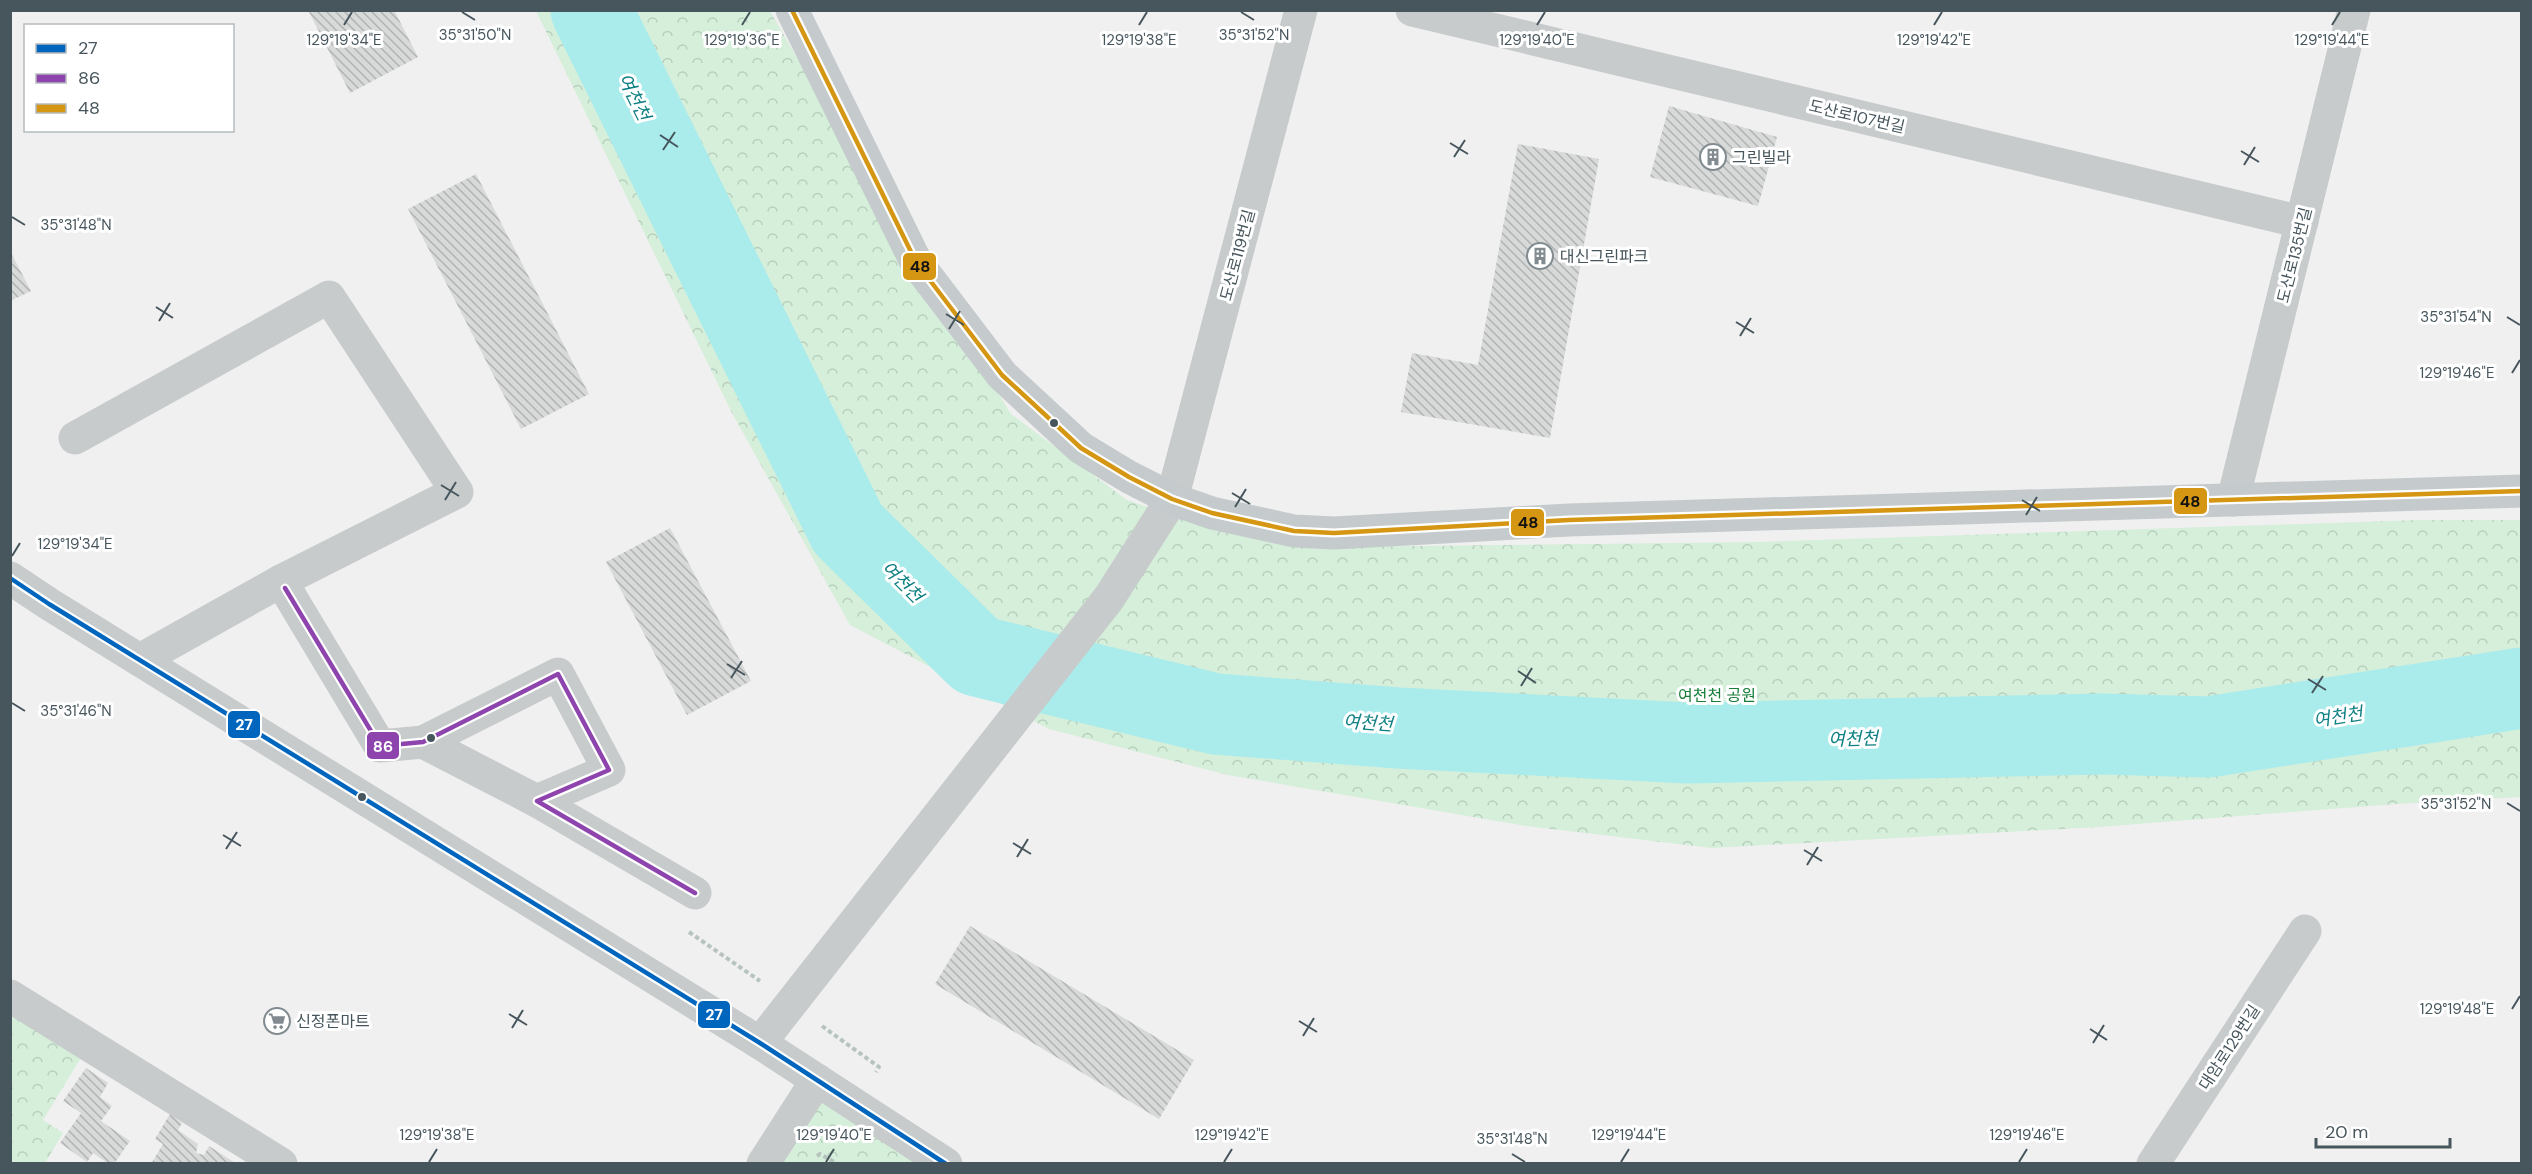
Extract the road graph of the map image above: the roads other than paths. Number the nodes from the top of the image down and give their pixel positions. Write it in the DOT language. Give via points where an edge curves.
graph roads {
  1 [pos="792,10"];
  2 [pos="1301,10"];
  3 [pos="1412,10"];
  4 [pos="2354,10"];
  5 [pos="2302,222"];
  6 [pos="75,438"];
  7 [pos="2522,491"];
  8 [pos="1172,499"];
  9 [pos="2233,500"];
  10 [pos="10,578"];
  11 [pos="281,581"];
  12 [pos="140,660"];
  13 [pos="423,742"];
  14 [pos="537,801"];
  15 [pos="695,893"];
  16 [pos="2305,931"];
  17 [pos="10,996"];
  18 [pos="760,1043"];
  19 [pos="817,1080"];
  20 [pos="281,1164"];
  21 [pos="763,1164"];
  22 [pos="946,1164"];
  23 [pos="2153,1164"];
  1 -- 8 [label="main road" via="916,262 1002,375 1081,448"];
  2 -- 8 [label="street, 도산로119번길"];
  3 -- 5 [label="street, 도산로107번길"];
  4 -- 5 [label="street, 도산로135번길"];
  5 -- 9 [label="street, 도산로135번길"];
  6 -- 11 [label="street" via="329,297 457,492"];
  7 -- 9 [label="main road"];
  8 -- 9 [label="main road" via="1253,524 1334,533 1569,520"];
  8 -- 18 [label="street, 도산로119번길" via="1109,598"];
  10 -- 12 [label="street"];
  11 -- 12 [label="street"];
  11 -- 13 [label="street" via="380,746"];
  12 -- 18 [label="street"];
  13 -- 14 [label="street"];
  13 -- 14 [label="street" via="558,674 609,770"];
  14 -- 15 [label="street"];
  16 -- 23 [label="street, 대암로129번길"];
  17 -- 20 [label="street"];
  18 -- 19 [label="street"];
  19 -- 21 [label="street"];
  19 -- 22 [label="street"];
}
